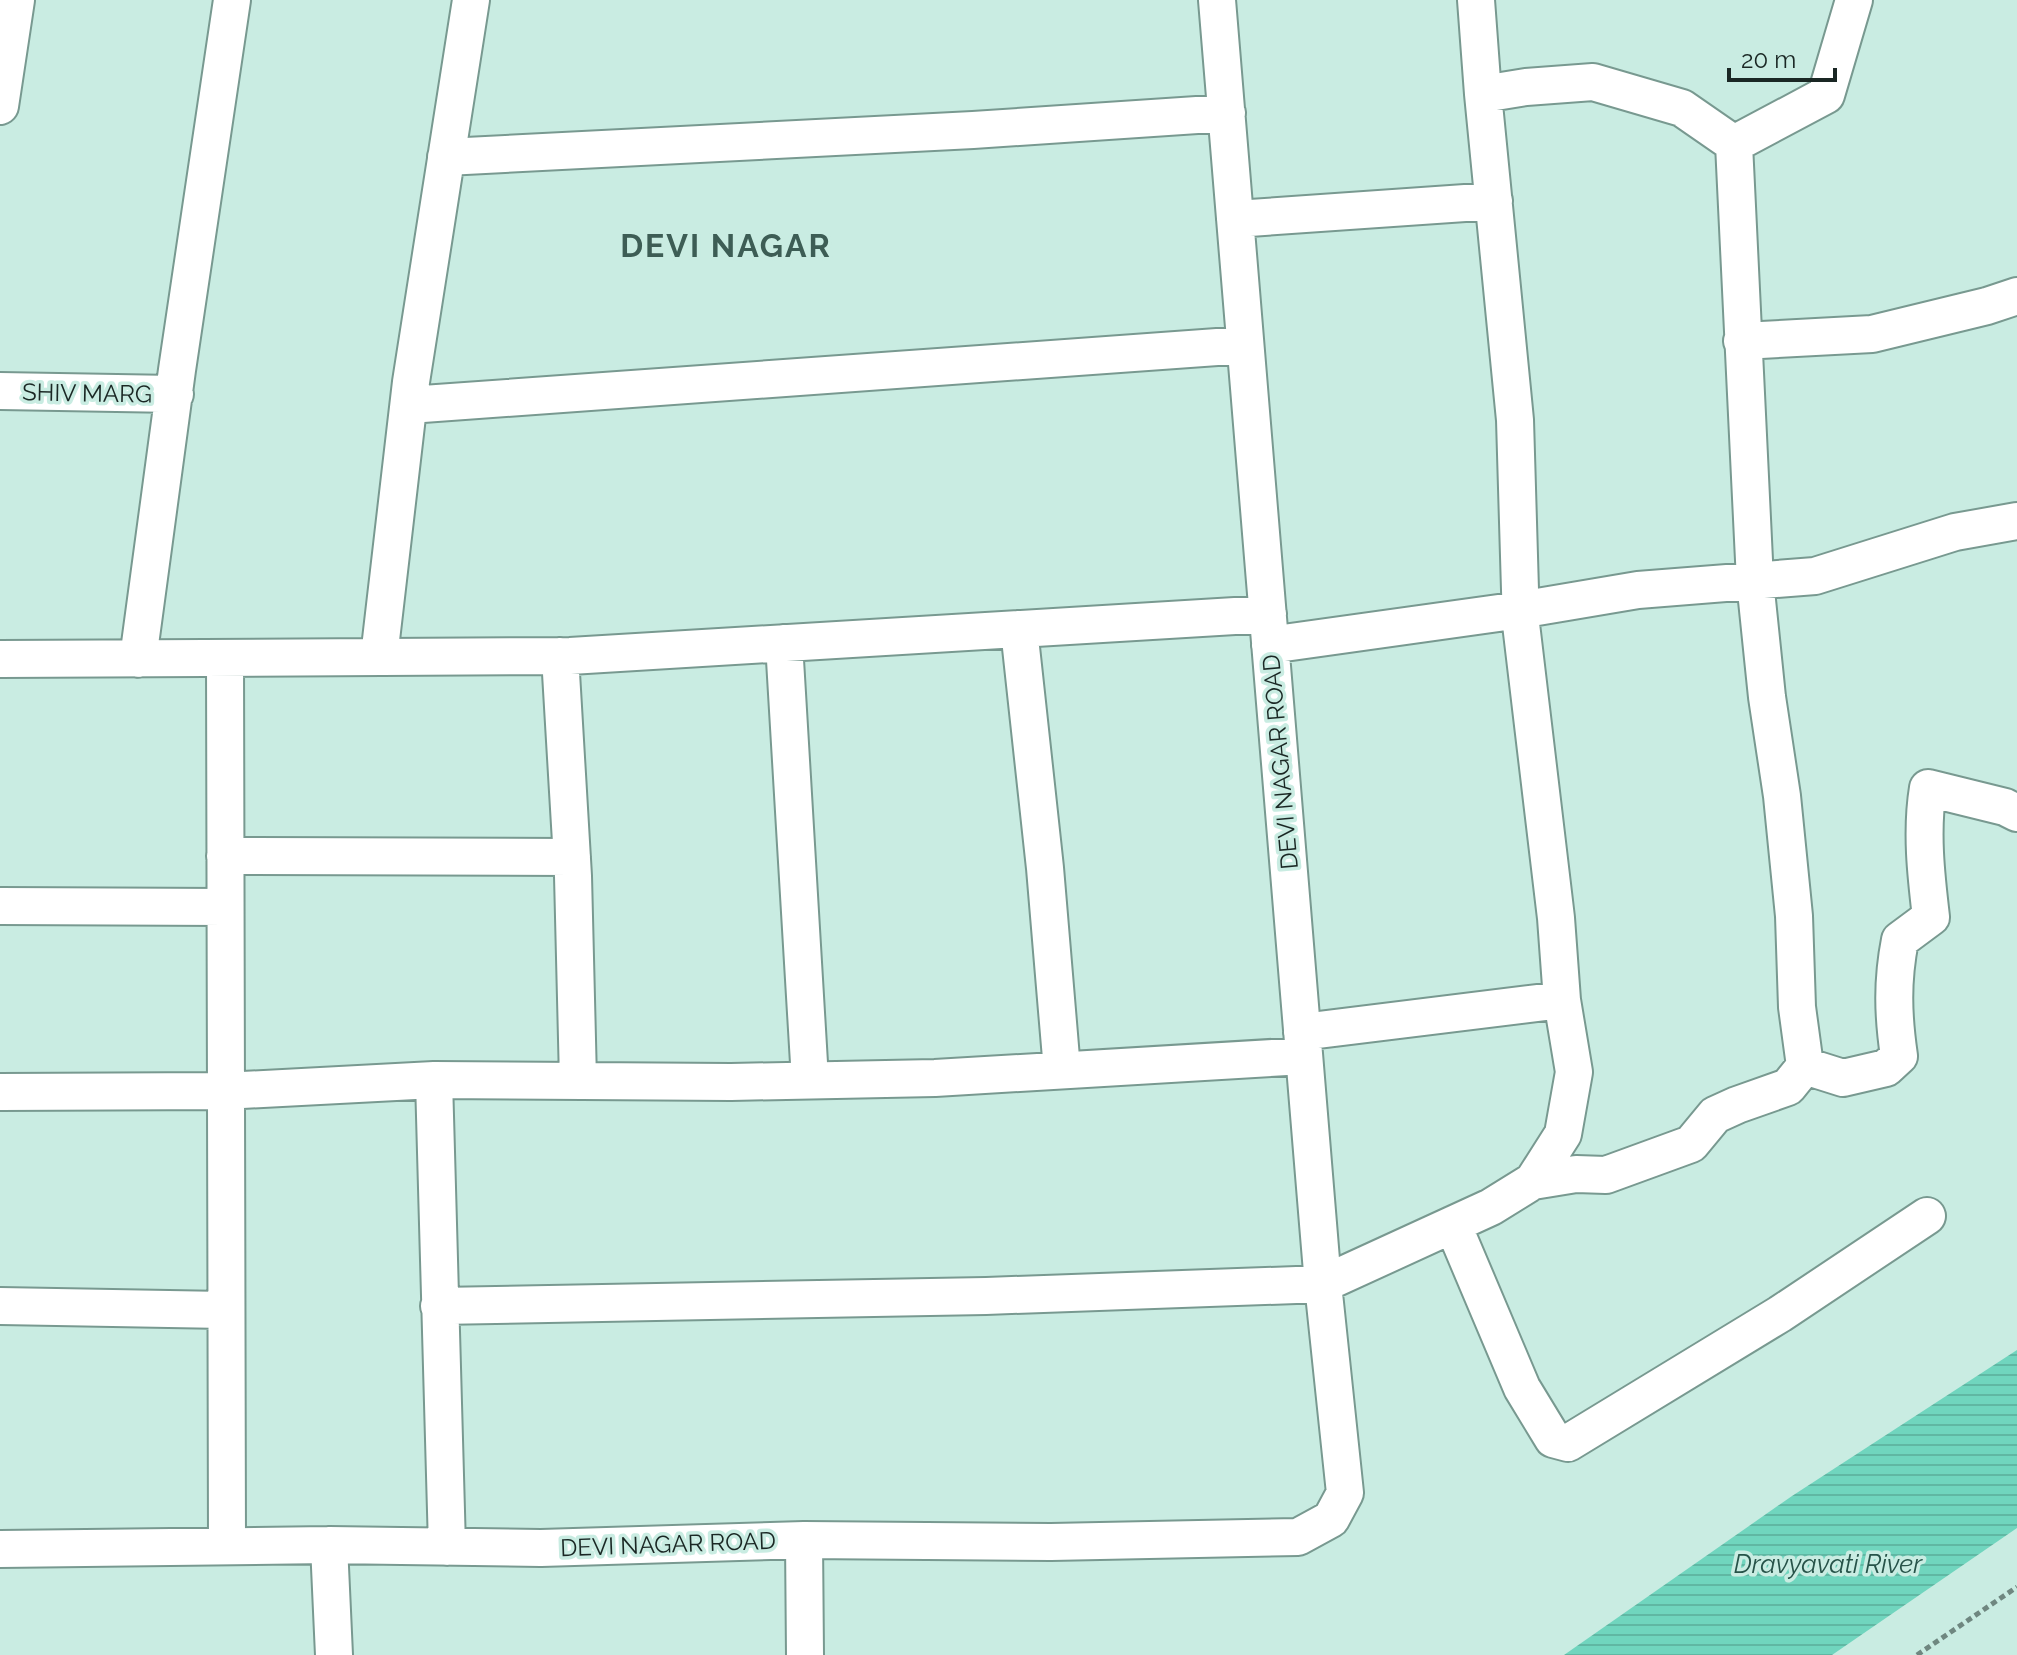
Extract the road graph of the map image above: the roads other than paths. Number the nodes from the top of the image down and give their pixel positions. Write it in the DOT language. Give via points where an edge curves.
graph roads {
  1 [pos="16,0"];
  2 [pos="232,0"];
  3 [pos="471,0"];
  4 [pos="1217,0"];
  5 [pos="1476,0"];
  6 [pos="1854,0"];
  7 [pos="1483,94"];
  8 [pos="0,106"];
  9 [pos="1227,113"];
  10 [pos="1734,144"];
  11 [pos="446,157"];
  12 [pos="1494,201"];
  13 [pos="1235,219"];
  14 [pos="2017,296"];
  15 [pos="1742,341"];
  16 [pos="1245,345"];
  17 [pos="0,391"];
  18 [pos="175,394"];
  19 [pos="409,405"];
  20 [pos="2017,521"];
  21 [pos="1755,581"];
  22 [pos="1520,610"];
  23 [pos="1019,629"];
  24 [pos="1269,629"];
  25 [pos="784,643"];
  26 [pos="560,656"];
  27 [pos="379,657"];
  28 [pos="225,658"];
  29 [pos="0,659"];
  30 [pos="138,659"];
  31 [pos="2017,813"];
  32 [pos="225,856"];
  33 [pos="572,857"];
  34 [pos="0,906"];
  35 [pos="225,907"];
  36 [pos="1562,1000"];
  37 [pos="1303,1044"];
  38 [pos="1805,1066"];
  39 [pos="1062,1070"];
  40 [pos="434,1080"];
  41 [pos="578,1080"];
  42 [pos="810,1080"];
  43 [pos="224,1091"];
  44 [pos="0,1092"];
  45 [pos="1533,1181"];
  46 [pos="1927,1216"];
  47 [pos="1453,1225"];
  48 [pos="1323,1284"];
  49 [pos="0,1306"];
  50 [pos="439,1306"];
  51 [pos="225,1310"];
  52 [pos="804,1540"];
  53 [pos="329,1545"];
  54 [pos="227,1546"];
  55 [pos="447,1547"];
  56 [pos="0,1549"];
  57 [pos="334,1655"];
  58 [pos="805,1655"];
  1 -- 8 [label="street"];
  2 -- 18 [label="street"];
  3 -- 11 [label="street"];
  4 -- 9 [label="street, DEVI NAGAR ROAD"];
  5 -- 7 [label="street"];
  6 -- 10 [label="street" via="1826,95"];
  7 -- 10 [label="street" via="1593,82 1682,108"];
  7 -- 12 [label="street"];
  9 -- 11 [label="street"];
  9 -- 13 [label="street, DEVI NAGAR ROAD"];
  10 -- 15 [label="street"];
  11 -- 19 [label="street"];
  12 -- 13 [label="street"];
  12 -- 22 [label="street" via="1515,420"];
  13 -- 16 [label="street, DEVI NAGAR ROAD"];
  14 -- 15 [label="street" via="1872,334"];
  15 -- 21 [label="street"];
  16 -- 19 [label="street"];
  16 -- 24 [label="street, DEVI NAGAR ROAD"];
  17 -- 18 [label="street, SHIV MARG"];
  18 -- 30 [label="street"];
  19 -- 27 [label="street"];
  20 -- 21 [label="street" via="1955,532 1815,576"];
  21 -- 22 [label="street" via="1638,590"];
  21 -- 38 [label="street" via="1782,796"];
  22 -- 24 [label="street"];
  22 -- 36 [label="street"];
  23 -- 24 [label="street"];
  23 -- 25 [label="street"];
  23 -- 39 [label="street"];
  24 -- 37 [label="street, DEVI NAGAR ROAD"];
  25 -- 26 [label="street"];
  25 -- 42 [label="street"];
  26 -- 27 [label="street"];
  26 -- 33 [label="street"];
  27 -- 28 [label="street"];
  28 -- 30 [label="street"];
  28 -- 32 [label="street"];
  29 -- 30 [label="street"];
  31 -- 38 [label="street" via="1928,788 1931,917 1900,940 1894,972 1899,1056 1886,1068 1843,1078"];
  32 -- 33 [label="street"];
  32 -- 35 [label="street"];
  33 -- 41 [label="street"];
  34 -- 35 [label="street"];
  35 -- 43 [label="street"];
  36 -- 37 [label="street"];
  36 -- 45 [label="street" via="1574,1072 1563,1134"];
  37 -- 39 [label="street"];
  37 -- 48 [label="street, DEVI NAGAR ROAD"];
  38 -- 45 [label="street" via="1788,1087 1715,1115 1691,1144 1680,1149 1606,1175"];
  39 -- 42 [label="street"];
  40 -- 41 [label="street"];
  40 -- 43 [label="street"];
  40 -- 50 [label="street"];
  41 -- 42 [label="street"];
  43 -- 44 [label="street"];
  43 -- 51 [label="street"];
  45 -- 47 [label="street"];
  46 -- 47 [label="street" via="1780,1314 1568,1443 1553,1439 1522,1388"];
  47 -- 48 [label="street"];
  48 -- 50 [label="street"];
  48 -- 52 [label="street, DEVI NAGAR ROAD" via="1345,1493 1331,1519 1298,1537"];
  49 -- 51 [label="street"];
  50 -- 55 [label="street"];
  51 -- 54 [label="street"];
  52 -- 55 [label="street, DEVI NAGAR ROAD"];
  52 -- 58 [label="street"];
  53 -- 54 [label="street, DEVI NAGAR ROAD"];
  53 -- 55 [label="street, DEVI NAGAR ROAD"];
  53 -- 57 [label="street"];
  54 -- 56 [label="street, DEVI NAGAR ROAD"];
}
